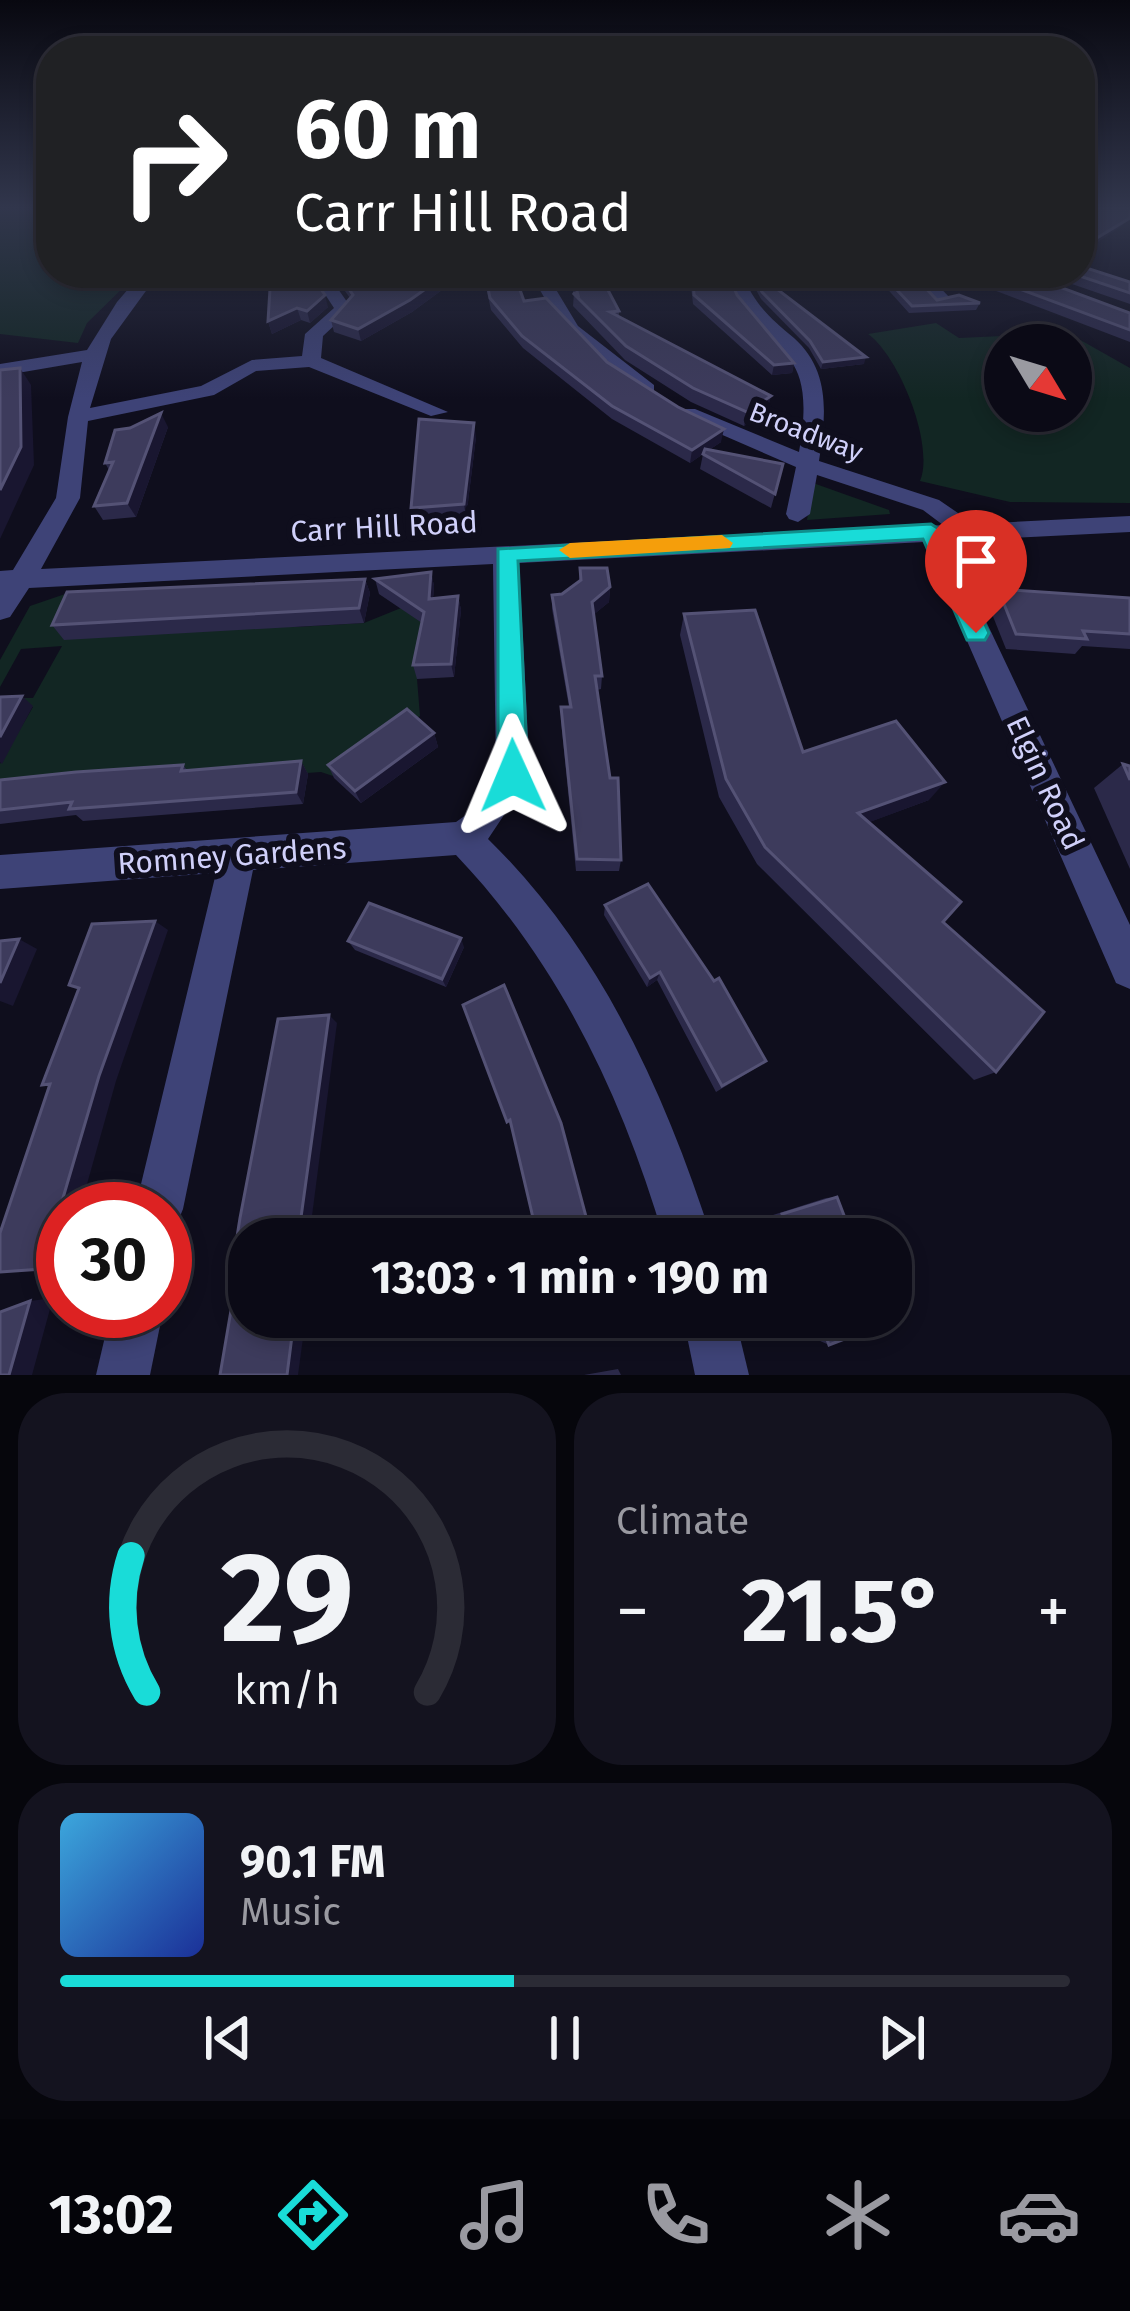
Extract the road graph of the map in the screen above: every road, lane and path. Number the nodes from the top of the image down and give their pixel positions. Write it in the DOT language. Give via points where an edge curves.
graph roads {
  1 [pos="138,288"];
  2 [pos="329,288"];
  3 [pos="547,288"];
  4 [pos="739,288"];
  5 [pos="932,288"];
  6 [pos="944,300"];
  7 [pos="314,334"];
  8 [pos="93,355"];
  9 [pos="311,361"];
  10 [pos="252,366"];
  11 [pos="0,370"];
  12 [pos="438,412"];
  13 [pos="79,417"];
  14 [pos="807,464"];
  15 [pos="798,514"];
  16 [pos="1130,524"];
  17 [pos="965,529"];
  18 [pos="931,531"];
  19 [pos="506,554"];
  20 [pos="12,579"];
  21 [pos="0,610"];
  22 [pos="463,838"];
  23 [pos="238,855"];
  24 [pos="0,872"];
  25 [pos="1130,969"];
  26 [pos="165,1182"];
  27 [pos="682,1218"];
  28 [pos="131,1338"];
  29 [pos="714,1338"];
  30 [pos="123,1375"];
  31 [pos="722,1375"];
  1 -- 8 [label="street" via="105,326"];
  2 -- 7 [label="street" via="343,310"];
  3 -- 14 [label="street, Broadway" via="571,329 635,382"];
  4 -- 14 [label="street" via="748,313 807,365 816,393"];
  5 -- 6 [label="street"];
  7 -- 9 [label="street"];
  7 -- 10 [label="street"];
  8 -- 11 [label="street"];
  8 -- 13 [label="street"];
  9 -- 10 [label="street"];
  9 -- 12 [label="street"];
  10 -- 13 [label="street" via="207,391"];
  13 -- 20 [label="street" via="65,508"];
  14 -- 15 [label="street"];
  14 -- 17 [label="street, Broadway" via="931,505"];
  16 -- 17 [label="street, Carr Hill Road"];
  17 -- 18 [label="street, Carr Hill Road"];
  18 -- 19 [label="street, Carr Hill Road"];
  18 -- 25 [label="street, Elgin Road"];
  19 -- 20 [label="street, Carr Hill Road"];
  19 -- 22 [label="street" via="513,776"];
  20 -- 21 [label="street"];
  22 -- 23 [label="street, Romney Gardens"];
  22 -- 27 [label="street" via="543,923 616,1058"];
  23 -- 24 [label="street, Romney Gardens"];
  23 -- 26 [label="street"];
  28 -- 30 [label="street"];
  29 -- 31 [label="street"];
}
